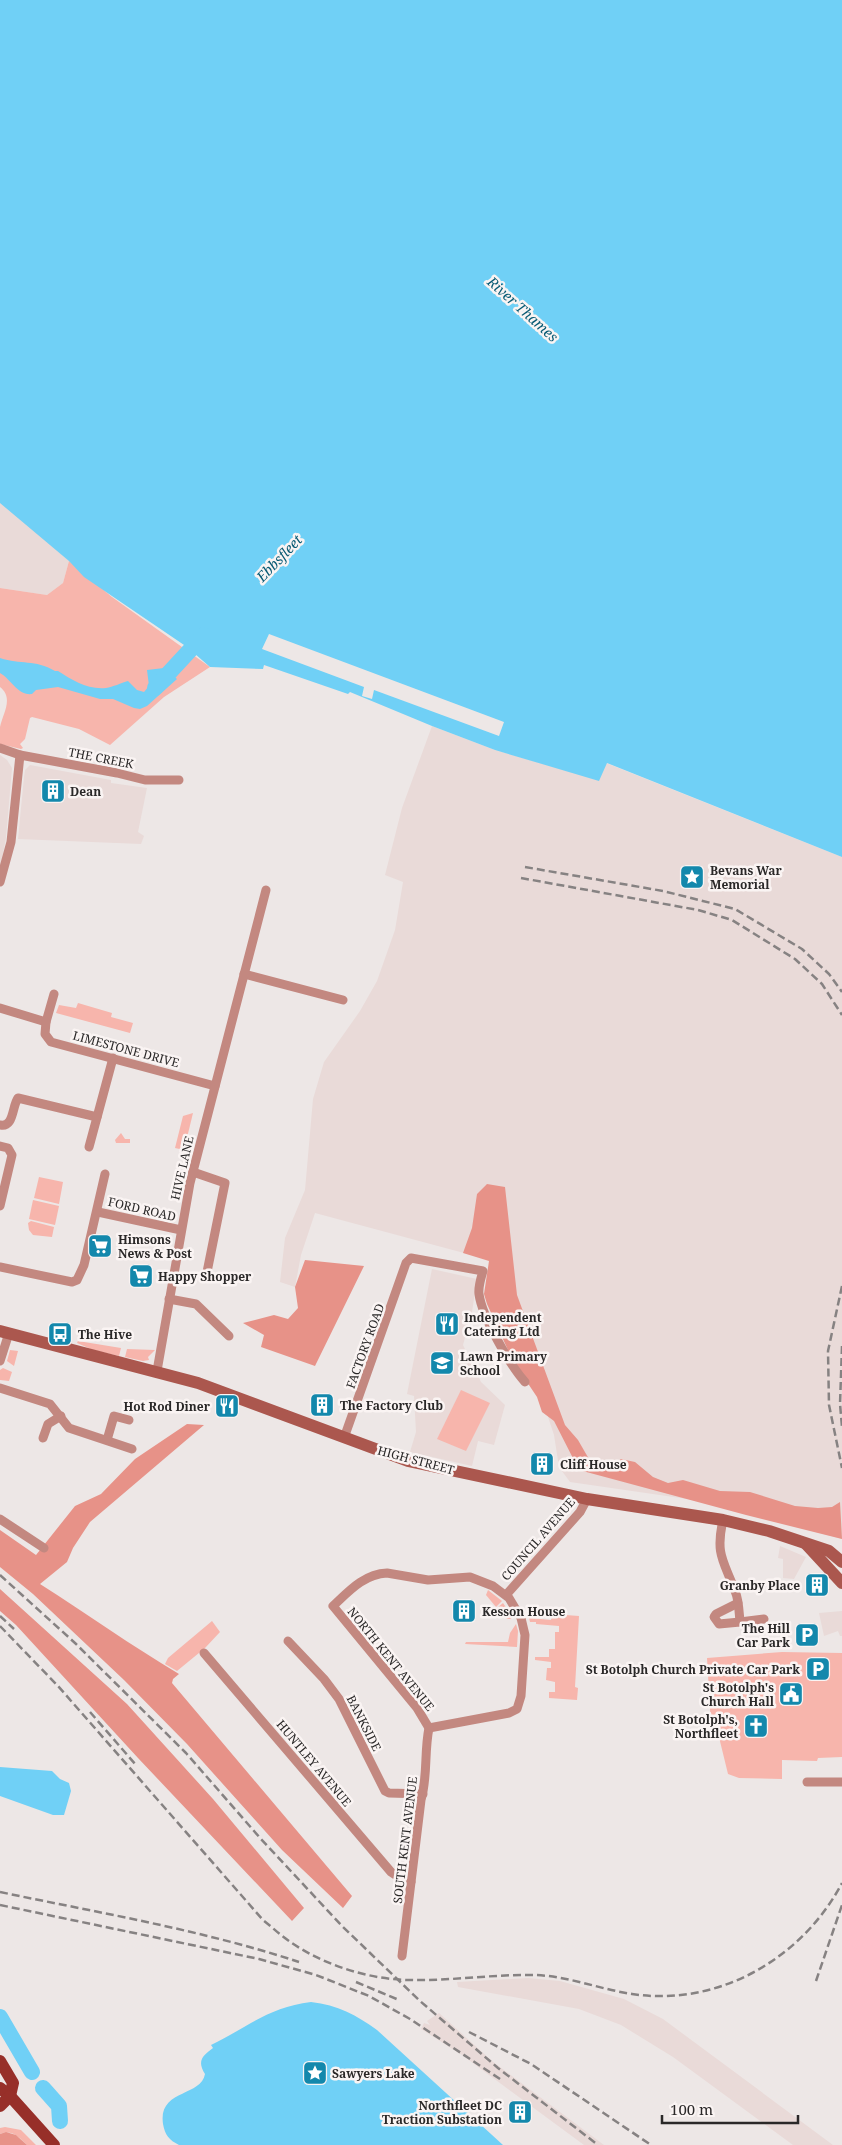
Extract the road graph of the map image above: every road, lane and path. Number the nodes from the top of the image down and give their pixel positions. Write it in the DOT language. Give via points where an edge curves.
graph roads {
  1 [pos="0,748"];
  2 [pos="20,755"];
  3 [pos="179,780"];
  4 [pos="0,882"];
  5 [pos="266,890"];
  6 [pos="244,974"];
  7 [pos="54,994"];
  8 [pos="343,1000"];
  9 [pos="0,1008"];
  10 [pos="46,1022"];
  11 [pos="112,1058"];
  12 [pos="215,1086"];
  13 [pos="97,1117"];
  14 [pos="0,1125"];
  15 [pos="0,1146"];
  16 [pos="89,1147"];
  17 [pos="193,1172"];
  18 [pos="105,1174"];
  19 [pos="0,1206"];
  20 [pos="98,1212"];
  21 [pos="181,1230"];
  22 [pos="0,1266"];
  23 [pos="206,1277"];
  24 [pos="169,1299"];
  25 [pos="5,1332"];
  26 [pos="229,1336"];
  27 [pos="0,1361"];
  28 [pos="157,1371"];
  29 [pos="525,1382"];
  30 [pos="0,1388"];
  31 [pos="60,1416"];
  32 [pos="129,1420"];
  33 [pos="43,1438"];
  34 [pos="344,1438"];
  35 [pos="107,1440"];
  36 [pos="132,1449"];
  37 [pos="587,1499"];
  38 [pos="0,1519"];
  39 [pos="723,1520"];
  40 [pos="804,1543"];
  41 [pos="44,1548"];
  42 [pos="842,1562"];
  43 [pos="842,1584"];
  44 [pos="506,1595"];
  45 [pos="738,1603"];
  46 [pos="764,1619"];
  47 [pos="740,1622"];
  48 [pos="288,1641"];
  49 [pos="204,1653"];
  50 [pos="429,1728"];
  51 [pos="807,1782"];
  52 [pos="842,1782"];
  53 [pos="423,1794"];
  54 [pos="411,1882"];
  55 [pos="402,1956"];
  56 [pos="0,2061"];
  57 [pos="5,2092"];
  58 [pos="0,2106"];
  59 [pos="54,2145"];
  1 -- 2 [label="street, THE CREEK"];
  2 -- 3 [label="street, THE CREEK" via="146,780"];
  2 -- 4 [label="street" via="11,842"];
  5 -- 6 [label="street, HIVE LANE"];
  6 -- 8 [label="street"];
  6 -- 12 [label="street, HIVE LANE"];
  7 -- 10 [label="street"];
  9 -- 10 [label="street"];
  10 -- 11 [label="street, LIMESTONE DRIVE" via="45,1034 51,1042"];
  11 -- 12 [label="street, LIMESTONE DRIVE"];
  11 -- 13 [label="street"];
  12 -- 17 [label="street, HIVE LANE"];
  13 -- 14 [label="street" via="18,1098 9,1123"];
  13 -- 16 [label="street"];
  15 -- 19 [label="street" via="8,1148 12,1155"];
  17 -- 21 [label="street, HIVE LANE"];
  17 -- 23 [label="street" via="225,1184"];
  18 -- 20 [label="street"];
  20 -- 21 [label="street, FORD ROAD"];
  20 -- 22 [label="street" via="77,1280 72,1282"];
  21 -- 24 [label="street, HIVE LANE"];
  24 -- 26 [label="street" via="196,1304"];
  24 -- 28 [label="street, HIVE LANE"];
  25 -- 27 [label="street"];
  25 -- 28 [label="main road, HIGH STREET"];
  28 -- 34 [label="main road, HIGH STREET" via="228,1393"];
  29 -- 34 [label="street, FACTORY ROAD" via="514,1370 486,1314 479,1293 483,1271 410,1259"];
  30 -- 31 [label="street" via="50,1404"];
  31 -- 33 [label="street" via="48,1424"];
  31 -- 35 [label="street" via="69,1428"];
  32 -- 35 [label="street" via="114,1416"];
  34 -- 37 [label="main road, HIGH STREET" via="408,1461"];
  35 -- 36 [label="street"];
  37 -- 39 [label="main road, HIGH STREET"];
  37 -- 44 [label="street, COUNCIL AVENUE" via="580,1514"];
  38 -- 41 [label="street"];
  39 -- 40 [label="main road, HIGH STREET"];
  39 -- 45 [label="street" via="721,1558"];
  40 -- 42 [label="main road" via="829,1551"];
  40 -- 43 [label="main road, HIGH STREET"];
  44 -- 50 [label="street" via="515,1606 525,1632 520,1706 511,1713"];
  44 -- 50 [label="street, NORTH KENT AVENUE" via="487,1582 470,1577 428,1580 382,1573 361,1581 332,1606 417,1708"];
  45 -- 47 [label="street"];
  45 -- 47 [label="street" via="714,1617 719,1624"];
  46 -- 47 [label="street"];
  48 -- 53 [label="street, BANKSIDE" via="324,1678 338,1699 385,1792"];
  49 -- 54 [label="street, HUNTLEY AVENUE" via="385,1866 396,1876"];
  50 -- 53 [label="street, SOUTH KENT AVENUE"];
  51 -- 52 [label="street"];
  53 -- 54 [label="street, SOUTH KENT AVENUE"];
  54 -- 55 [label="street, SOUTH KENT AVENUE"];
  56 -- 57 [label="main road" via="13,2083"];
  57 -- 58 [label="main road"];
  57 -- 59 [label="main road"];
}
